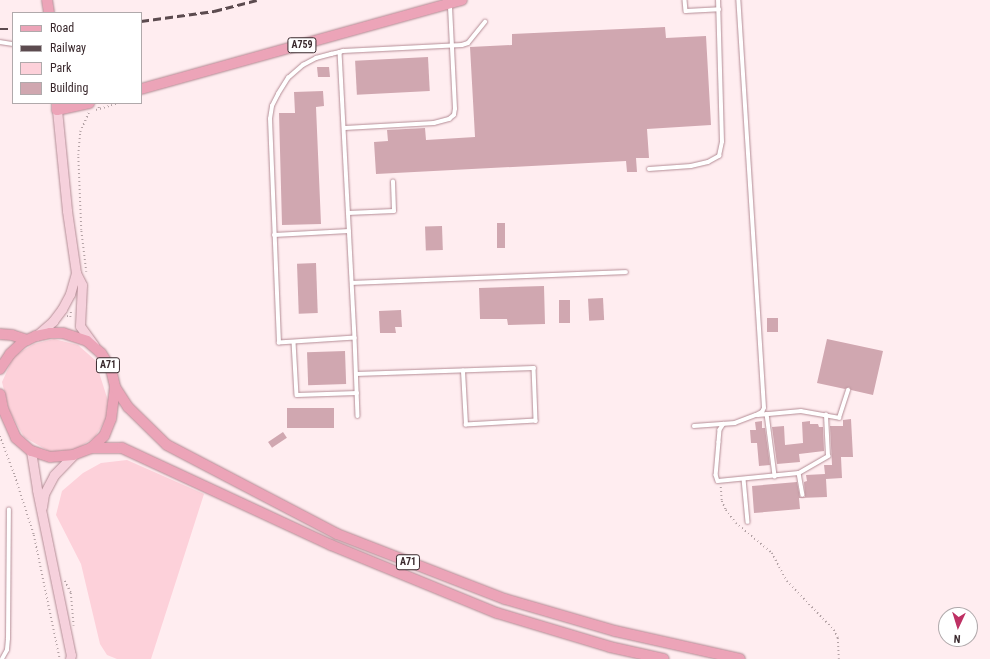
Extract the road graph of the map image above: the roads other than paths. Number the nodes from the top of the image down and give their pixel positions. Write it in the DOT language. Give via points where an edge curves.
graph roads {
  1 [pos="462,0"];
  2 [pos="685,0"];
  3 [pos="718,0"];
  4 [pos="738,0"];
  5 [pos="450,4"];
  6 [pos="719,8"];
  7 [pos="485,22"];
  8 [pos="0,42"];
  9 [pos="12,44"];
  10 [pos="453,46"];
  11 [pos="340,52"];
  12 [pos="142,89"];
  13 [pos="78,104"];
  14 [pos="57,106"];
  15 [pos="344,128"];
  16 [pos="649,169"];
  17 [pos="393,182"];
  18 [pos="348,213"];
  19 [pos="349,231"];
  20 [pos="274,235"];
  21 [pos="626,272"];
  22 [pos="76,273"];
  23 [pos="352,283"];
  24 [pos="0,334"];
  25 [pos="31,338"];
  26 [pos="354,338"];
  27 [pos="294,342"];
  28 [pos="97,350"];
  29 [pos="0,369"];
  30 [pos="463,371"];
  31 [pos="356,374"];
  32 [pos="115,387"];
  33 [pos="848,390"];
  34 [pos="357,393"];
  35 [pos="0,394"];
  36 [pos="1,405"];
  37 [pos="767,414"];
  38 [pos="756,415"];
  39 [pos="358,416"];
  40 [pos="826,416"];
  41 [pos="724,424"];
  42 [pos="694,426"];
  43 [pos="91,448"];
  44 [pos="31,451"];
  45 [pos="73,455"];
  46 [pos="799,473"];
  47 [pos="774,476"];
  48 [pos="744,479"];
  49 [pos="803,495"];
  50 [pos="9,510"];
  51 [pos="41,513"];
  52 [pos="748,522"];
  53 [pos="72,658"];
  54 [pos="2,659"];
  55 [pos="664,659"];
  56 [pos="740,659"];
  1 -- 5 [label="main road, A759"];
  2 -- 6 [label="lane" via="686,11"];
  3 -- 6 [label="lane"];
  4 -- 38 [label="lane" via="764,403 762,412"];
  5 -- 10 [label="lane"];
  5 -- 12 [label="main road, A759"];
  6 -- 16 [label="lane" via="722,142 719,156 691,166"];
  7 -- 10 [label="lane" via="468,43"];
  8 -- 9 [label="lane"];
  10 -- 11 [label="lane"];
  10 -- 15 [label="lane" via="455,109 449,120"];
  11 -- 15 [label="lane"];
  11 -- 20 [label="lane" via="316,58 303,65 288,78 272,106 270,119"];
  13 -- 14 [label="main road"];
  14 -- 22 [label="main road"];
  15 -- 18 [label="lane"];
  17 -- 18 [label="lane" via="394,211"];
  18 -- 19 [label="lane"];
  19 -- 20 [label="lane"];
  19 -- 23 [label="lane"];
  20 -- 27 [label="lane" via="279,343"];
  21 -- 23 [label="lane"];
  22 -- 25 [label="main road" via="70,294 62,309 53,321"];
  22 -- 28 [label="main road" via="82,285 80,326"];
  23 -- 26 [label="lane"];
  24 -- 25 [label="main road, A71"];
  25 -- 28 [label="main road, A71" via="50,333 69,334 87,341"];
  25 -- 29 [label="main road" via="10,354"];
  26 -- 27 [label="lane"];
  26 -- 31 [label="lane"];
  27 -- 34 [label="lane" via="297,395"];
  28 -- 32 [label="main road, A71" via="111,369"];
  30 -- 30 [label="lane" via="534,368 536,421 466,425"];
  30 -- 31 [label="lane"];
  31 -- 34 [label="lane"];
  32 -- 43 [label="main road, A71" via="111,419 104,436"];
  32 -- 56 [label="main road, A71" via="128,407 167,445 337,534 505,599 615,631"];
  33 -- 40 [label="lane" via="839,418"];
  34 -- 39 [label="lane"];
  35 -- 36 [label="main road, A71"];
  36 -- 44 [label="main road, A71" via="16,438"];
  37 -- 38 [label="lane"];
  37 -- 40 [label="lane" via="801,411"];
  37 -- 47 [label="lane"];
  38 -- 41 [label="lane" via="735,423"];
  40 -- 46 [label="lane" via="828,456"];
  41 -- 42 [label="lane"];
  41 -- 48 [label="lane" via="720,430 716,475 718,481"];
  43 -- 45 [label="main road, A71"];
  43 -- 55 [label="main road, A71" via="122,448 331,545 497,612 610,647"];
  44 -- 45 [label="main road, A71" via="50,457"];
  44 -- 51 [label="main road"];
  45 -- 51 [label="main road" via="54,475 44,494"];
  46 -- 47 [label="lane"];
  46 -- 49 [label="lane"];
  47 -- 48 [label="lane"];
  48 -- 52 [label="lane"];
  50 -- 54 [label="lane" via="8,640 7,650"];
  51 -- 53 [label="main road"];
}
